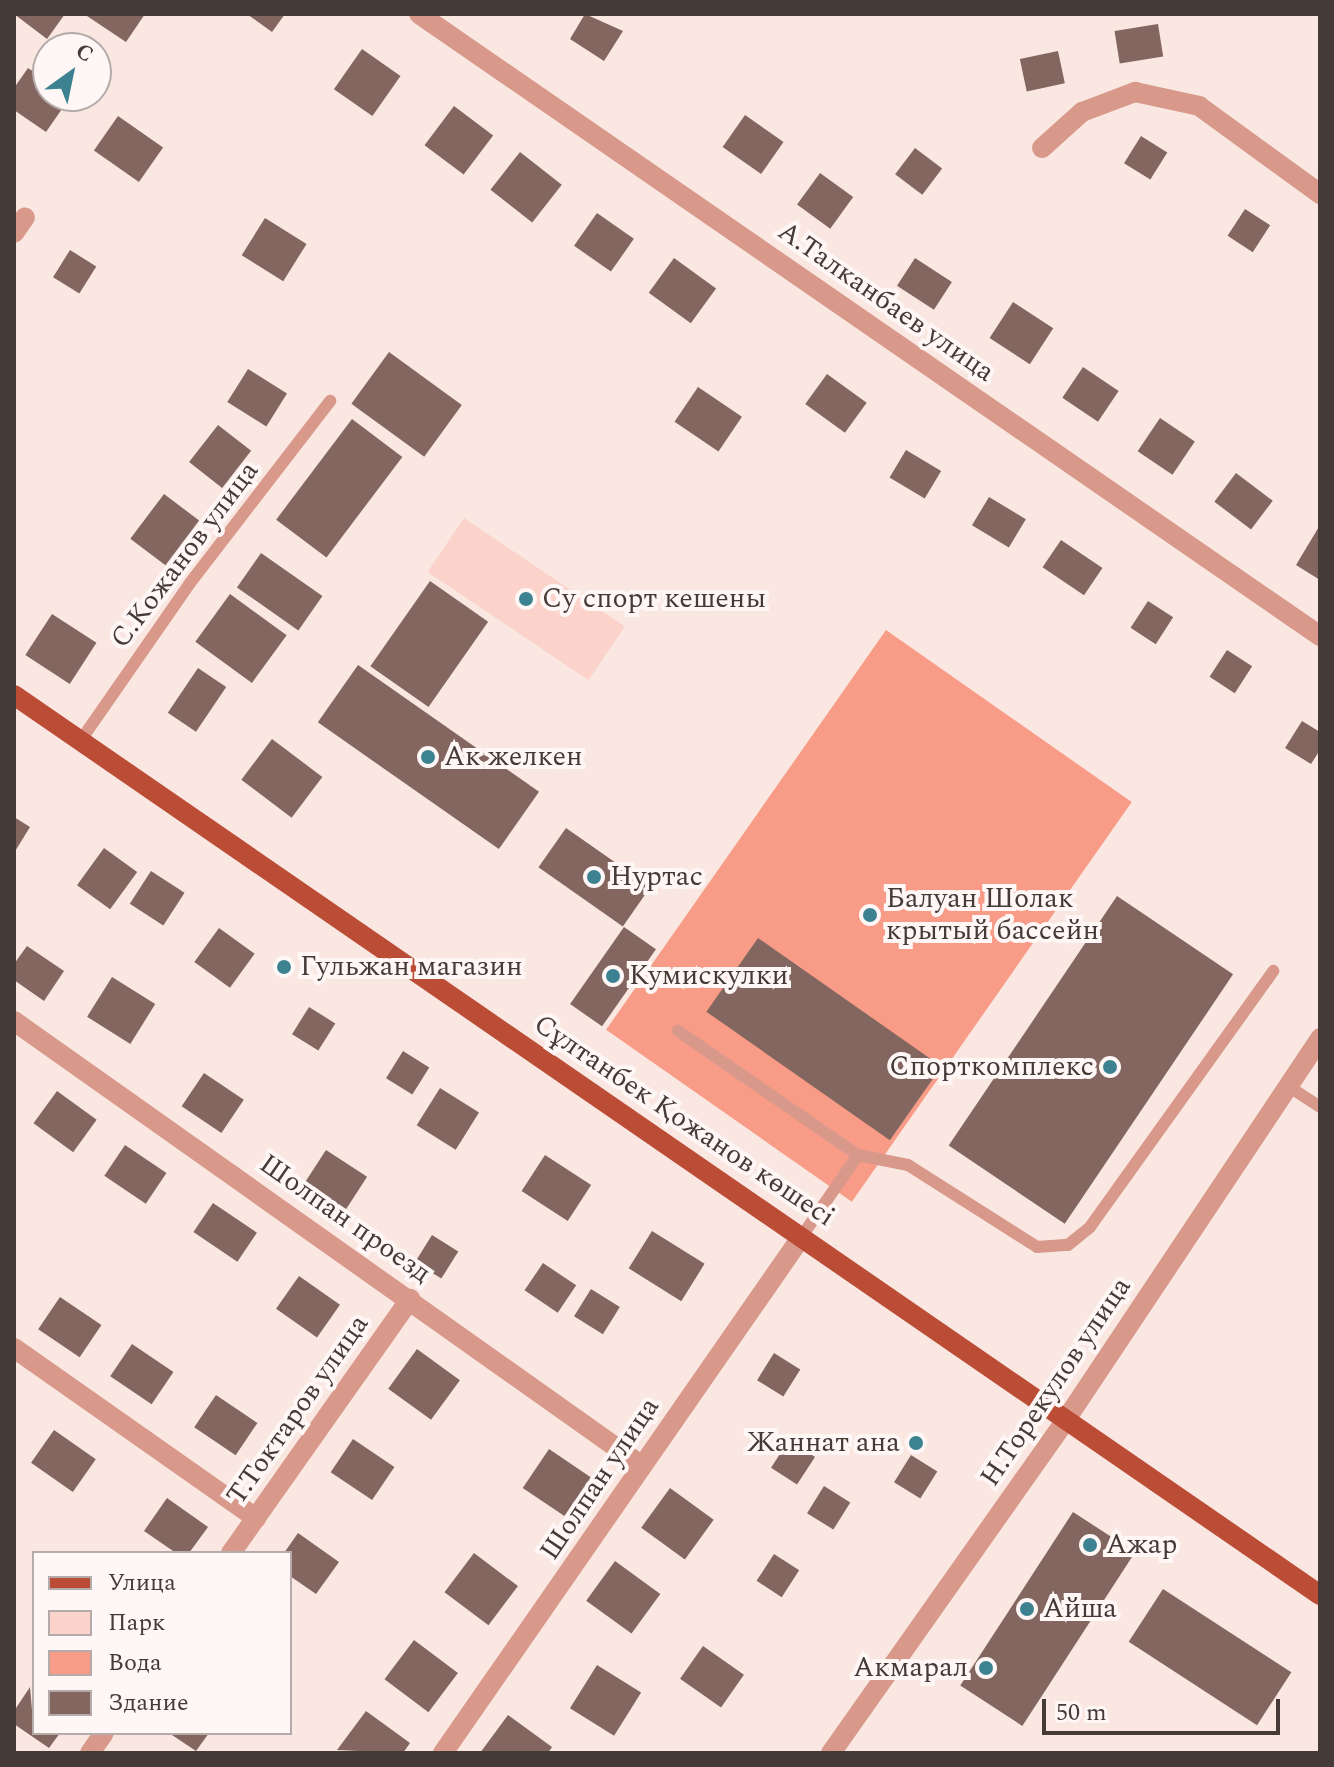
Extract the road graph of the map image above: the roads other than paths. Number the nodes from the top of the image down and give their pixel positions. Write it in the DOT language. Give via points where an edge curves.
graph roads {
  1 [pos="419,14"];
  2 [pos="1042,148"];
  3 [pos="1320,194"];
  4 [pos="330,401"];
  5 [pos="1320,636"];
  6 [pos="14,695"];
  7 [pos="81,740"];
  8 [pos="1273,971"];
  9 [pos="14,1021"];
  10 [pos="678,1031"];
  11 [pos="1320,1038"];
  12 [pos="1288,1086"];
  13 [pos="1320,1107"];
  14 [pos="858,1155"];
  15 [pos="802,1236"];
  16 [pos="410,1299"];
  17 [pos="14,1348"];
  18 [pos="1067,1418"];
  19 [pos="641,1465"];
  20 [pos="256,1518"];
  21 [pos="232,1551"];
  22 [pos="1320,1595"];
  23 [pos="103,1735"];
  24 [pos="90,1753"];
  25 [pos="443,1753"];
  26 [pos="831,1753"];
  1 -- 5 [label="street, А.Талканбаев улица"];
  2 -- 3 [label="street" via="1082,112 1135,92 1199,106"];
  4 -- 7 [label="lane, С.Кожанов улица" via="190,583"];
  6 -- 7 [label="main road, Сұлтанбек Қожанов көшесі"];
  7 -- 15 [label="main road, Сұлтанбек Қожанов көшесі"];
  8 -- 14 [label="lane" via="1090,1227 1068,1245 1037,1247 908,1165"];
  9 -- 16 [label="street, Шолпан проезд"];
  10 -- 14 [label="lane"];
  11 -- 12 [label="street, Н.Торекулов улица"];
  12 -- 13 [label="lane"];
  12 -- 18 [label="street, Н.Торекулов улица"];
  14 -- 15 [label="lane"];
  15 -- 18 [label="main road, Сұлтанбек Қожанов көшесі"];
  15 -- 19 [label="street, Шолпан улица"];
  16 -- 19 [label="street, Шолпан проезд"];
  16 -- 20 [label="street, Т.Токтаров улица"];
  17 -- 20 [label="street"];
  18 -- 22 [label="main road, Сұлтанбек Қожанов көшесі"];
  18 -- 26 [label="street, Н.Торекулов улица"];
  19 -- 25 [label="street, Шолпан улица"];
  20 -- 21 [label="street, Т.Токтаров улица"];
  23 -- 24 [label="street"];
}
